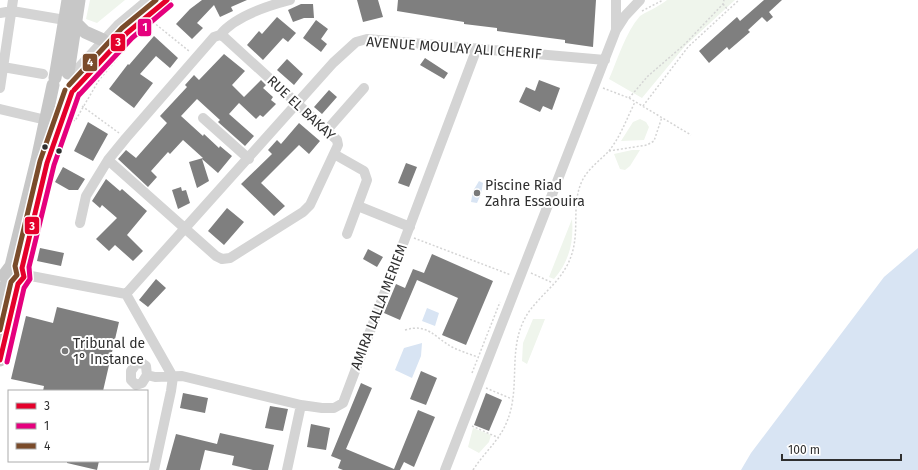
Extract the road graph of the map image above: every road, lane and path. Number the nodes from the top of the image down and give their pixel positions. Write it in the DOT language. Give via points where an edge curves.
graph roads {
  1 [pos="14,0"];
  2 [pos="68,0"];
  3 [pos="79,0"];
  4 [pos="148,0"];
  5 [pos="167,0"];
  6 [pos="290,0"];
  7 [pos="616,0"];
  8 [pos="636,0"];
  9 [pos="640,0"];
  10 [pos="644,0"];
  11 [pos="663,0"];
  12 [pos="724,0"];
  13 [pos="739,0"];
  14 [pos="723,4"];
  15 [pos="12,10"];
  16 [pos="728,10"];
  17 [pos="641,12"];
  18 [pos="0,13"];
  19 [pos="70,21"];
  20 [pos="148,25"];
  21 [pos="616,30"];
  22 [pos="220,35"];
  23 [pos="103,40"];
  24 [pos="477,48"];
  25 [pos="124,50"];
  26 [pos="197,57"];
  27 [pos="605,60"];
  28 [pos="3,67"];
  29 [pos="70,74"];
  30 [pos="50,79"];
  31 [pos="604,81"];
  32 [pos="0,88"];
  33 [pos="364,88"];
  34 [pos="73,91"];
  35 [pos="629,98"];
  36 [pos="635,102"];
  37 [pos="297,104"];
  38 [pos="82,106"];
  39 [pos="642,106"];
  40 [pos="0,109"];
  41 [pos="662,117"];
  42 [pos="203,118"];
  43 [pos="46,120"];
  44 [pos="75,121"];
  45 [pos="327,130"];
  46 [pos="691,135"];
  47 [pos="126,138"];
  48 [pos="608,151"];
  49 [pos="334,154"];
  50 [pos="248,159"];
  51 [pos="108,160"];
  52 [pos="358,206"];
  53 [pos="80,222"];
  54 [pos="186,229"];
  55 [pos="408,231"];
  56 [pos="347,234"];
  57 [pos="522,274"];
  58 [pos="12,275"];
  59 [pos="553,283"];
  60 [pos="126,294"];
  61 [pos="0,311"];
  62 [pos="404,330"];
  63 [pos="478,357"];
  64 [pos="0,360"];
  65 [pos="147,375"];
  66 [pos="173,377"];
  67 [pos="478,384"];
  68 [pos="512,399"];
  69 [pos="301,405"];
  70 [pos="465,418"];
  71 [pos="500,438"];
  72 [pos="154,470"];
  73 [pos="287,470"];
  74 [pos="445,470"];
  75 [pos="473,470"];
  1 -- 15 [label="street"];
  2 -- 19 [label="main road"];
  3 -- 19 [label="main road"];
  4 -- 23 [label="street"];
  5 -- 34 [label="street" via="127,33"];
  6 -- 22 [label="street" via="250,14"];
  7 -- 21 [label="street"];
  8 -- 9 [label="street"];
  9 -- 10 [label="street"];
  9 -- 21 [label="street"];
  11 -- 17 [label="path"];
  12 -- 14 [label="path"];
  13 -- 16 [label="path"];
  14 -- 16 [label="path"];
  14 -- 35 [label="path" via="685,44 648,76"];
  15 -- 18 [label="street"];
  15 -- 19 [label="street"];
  15 -- 28 [label="street"];
  16 -- 39 [label="path" via="688,47"];
  19 -- 23 [label="main road" via="85,32"];
  19 -- 29 [label="main road"];
  19 -- 30 [label="main road"];
  20 -- 26 [label="path" via="152,21"];
  21 -- 27 [label="street"];
  22 -- 26 [label="street" via="214,37"];
  22 -- 37 [label="street, RUE EL BAKAY"];
  23 -- 29 [label="street"];
  24 -- 27 [label="street, AVENUE MOULAY ALI CHERIF"];
  24 -- 37 [label="street, AVENUE MOULAY ALI CHERIF" via="362,40 346,50"];
  24 -- 55 [label="street, AMIRA LALLA MERIEM"];
  25 -- 38 [label="path"];
  26 -- 47 [label="street"];
  27 -- 57 [label="street"];
  28 -- 30 [label="street"];
  28 -- 32 [label="street"];
  29 -- 30 [label="main road" via="60,73"];
  29 -- 34 [label="main road" via="76,84"];
  30 -- 34 [label="main road" via="58,94 65,95"];
  30 -- 43 [label="main road"];
  31 -- 35 [label="path" via="602,88"];
  33 -- 45 [label="street"];
  34 -- 58 [label="main road"];
  35 -- 36 [label="path"];
  36 -- 39 [label="path"];
  36 -- 48 [label="path" via="617,139"];
  37 -- 45 [label="street, RUE EL BAKAY"];
  37 -- 50 [label="street, AVENUE MOULAY ALI CHERIF"];
  38 -- 44 [label="path"];
  38 -- 47 [label="path"];
  39 -- 41 [label="path"];
  40 -- 43 [label="street"];
  41 -- 46 [label="path"];
  41 -- 48 [label="path" via="654,141 646,145"];
  42 -- 50 [label="street"];
  43 -- 58 [label="main road"];
  45 -- 49 [label="street, RUE EL BAKAY" via="337,140 338,145"];
  47 -- 51 [label="street"];
  48 -- 59 [label="path" via="582,180 576,197 577,231 572,255 565,269"];
  49 -- 52 [label="street" via="366,174 367,180"];
  49 -- 54 [label="street, RUE EL BAKAY" via="310,205 303,212 230,258 222,260"];
  50 -- 54 [label="street, AVENUE MOULAY ALI CHERIF"];
  51 -- 53 [label="street" via="86,196"];
  51 -- 54 [label="street, RUE EL BAKAY"];
  52 -- 55 [label="street"];
  52 -- 56 [label="street"];
  54 -- 60 [label="street, AVENUE MOULAY ALI CHERIF"];
  55 -- 57 [label="path"];
  55 -- 69 [label="street, AMIRA LALLA MERIEM" via="343,403 334,408"];
  57 -- 59 [label="path"];
  57 -- 67 [label="street"];
  58 -- 60 [label="street" via="31,276"];
  58 -- 61 [label="main road"];
  58 -- 64 [label="main road"];
  59 -- 68 [label="path" via="524,320 515,342"];
  60 -- 66 [label="street"];
  62 -- 63 [label="path" via="425,328 451,347"];
  65 -- 66 [label="street, AMIRA LALLA MERIEM"];
  66 -- 69 [label="street, AMIRA LALLA MERIEM" via="182,376"];
  66 -- 72 [label="street"];
  67 -- 68 [label="path"];
  67 -- 70 [label="street"];
  68 -- 71 [label="path" via="511,410"];
  69 -- 73 [label="street"];
  70 -- 71 [label="path" via="469,425"];
  70 -- 74 [label="street"];
  71 -- 75 [label="path"];
}
